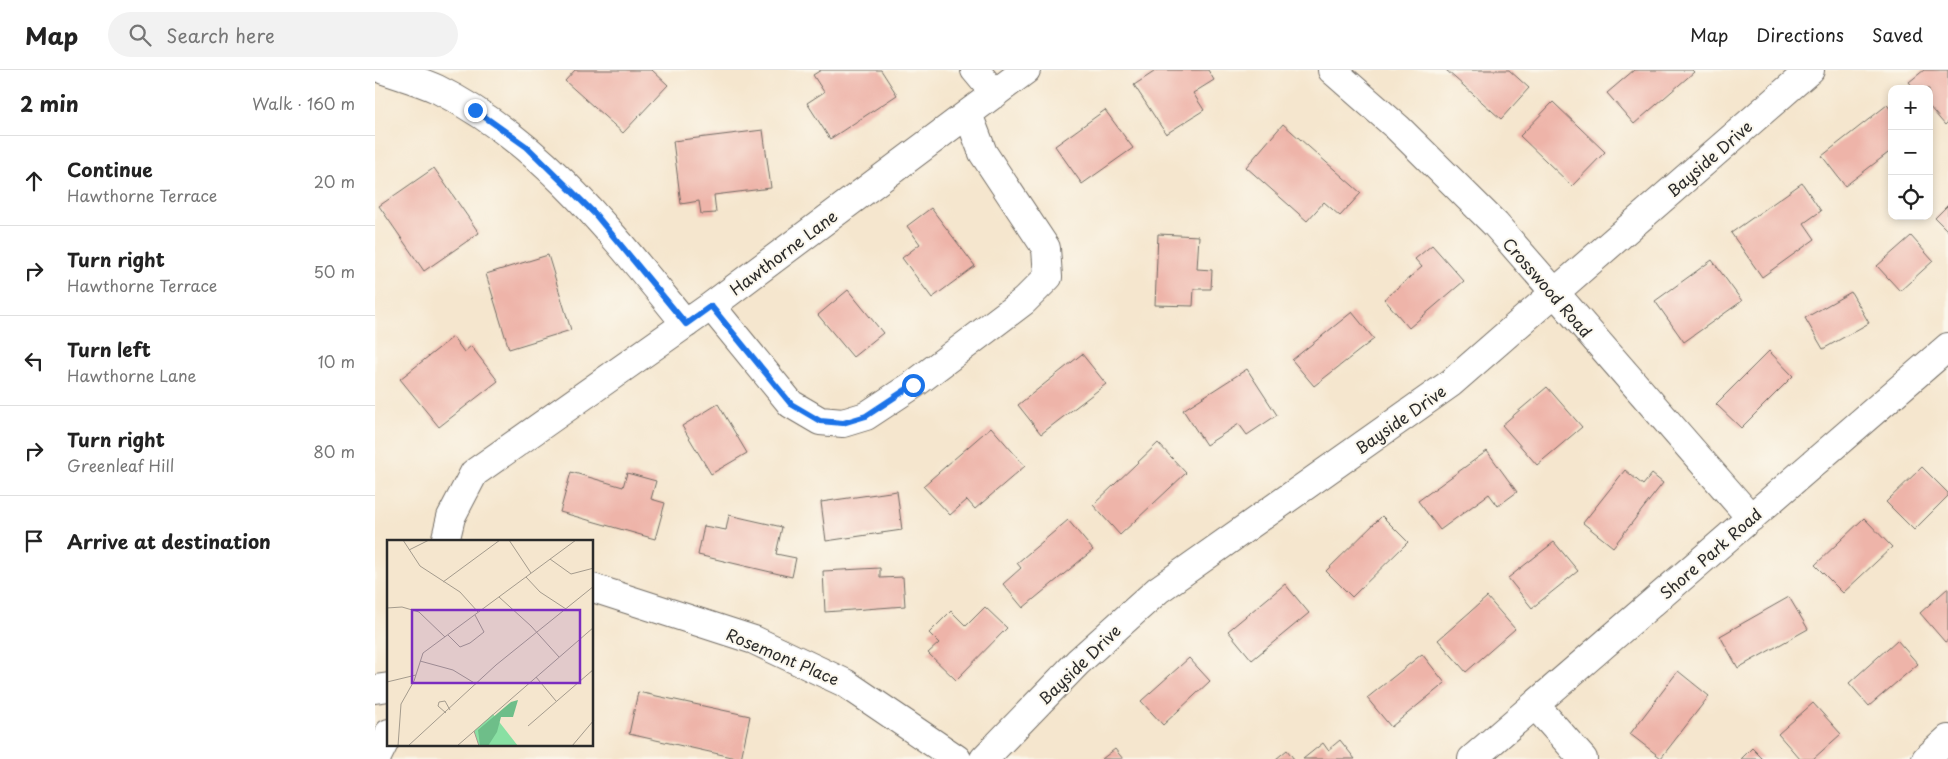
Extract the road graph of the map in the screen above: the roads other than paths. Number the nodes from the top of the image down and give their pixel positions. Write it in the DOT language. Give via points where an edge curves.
graph roads {
  1 [pos="384,70"];
  2 [pos="975,70"];
  3 [pos="1026,70"];
  4 [pos="1332,70"];
  5 [pos="1810,70"];
  6 [pos="995,94"];
  7 [pos="968,114"];
  8 [pos="1553,294"];
  9 [pos="711,306"];
  10 [pos="686,324"];
  11 [pos="1948,347"];
  12 [pos="1751,518"];
  13 [pos="445,540"];
  14 [pos="594,588"];
  15 [pos="1535,705"];
  16 [pos="387,737"];
  17 [pos="1948,739"];
  18 [pos="377,759"];
  19 [pos="957,759"];
  20 [pos="984,759"];
  21 [pos="1472,759"];
  22 [pos="1583,759"];
  23 [pos="1926,759"];
  1 -- 10 [label="street" via="436,88 475,110 527,147 595,214"];
  2 -- 6 [label="street"];
  3 -- 6 [label="street, Hawthorne Lane"];
  4 -- 8 [label="street, Crosswood Road" via="1398,128 1496,225"];
  5 -- 8 [label="street, Bayside Drive"];
  6 -- 7 [label="street, Hawthorne Lane"];
  7 -- 9 [label="street, Hawthorne Lane"];
  7 -- 9 [label="street" via="983,153 1046,248 1048,277 1024,301 913,385 866,416 843,423 820,421 791,404"];
  8 -- 12 [label="street, Crosswood Road"];
  8 -- 20 [label="street, Bayside Drive" via="1451,383 1158,590 1078,662"];
  9 -- 10 [label="street, Hawthorne Lane"];
  10 -- 13 [label="street, Hawthorne Lane" via="473,473 451,517"];
  11 -- 12 [label="street, Shore Park Road"];
  12 -- 15 [label="street, Shore Park Road"];
  14 -- 19 [label="street, Rosemont Place" via="754,640 820,671 845,683"];
  15 -- 21 [label="street, Shore Park Road"];
  15 -- 22 [label="street"];
  16 -- 18 [label="street"];
  17 -- 23 [label="street"];
}
